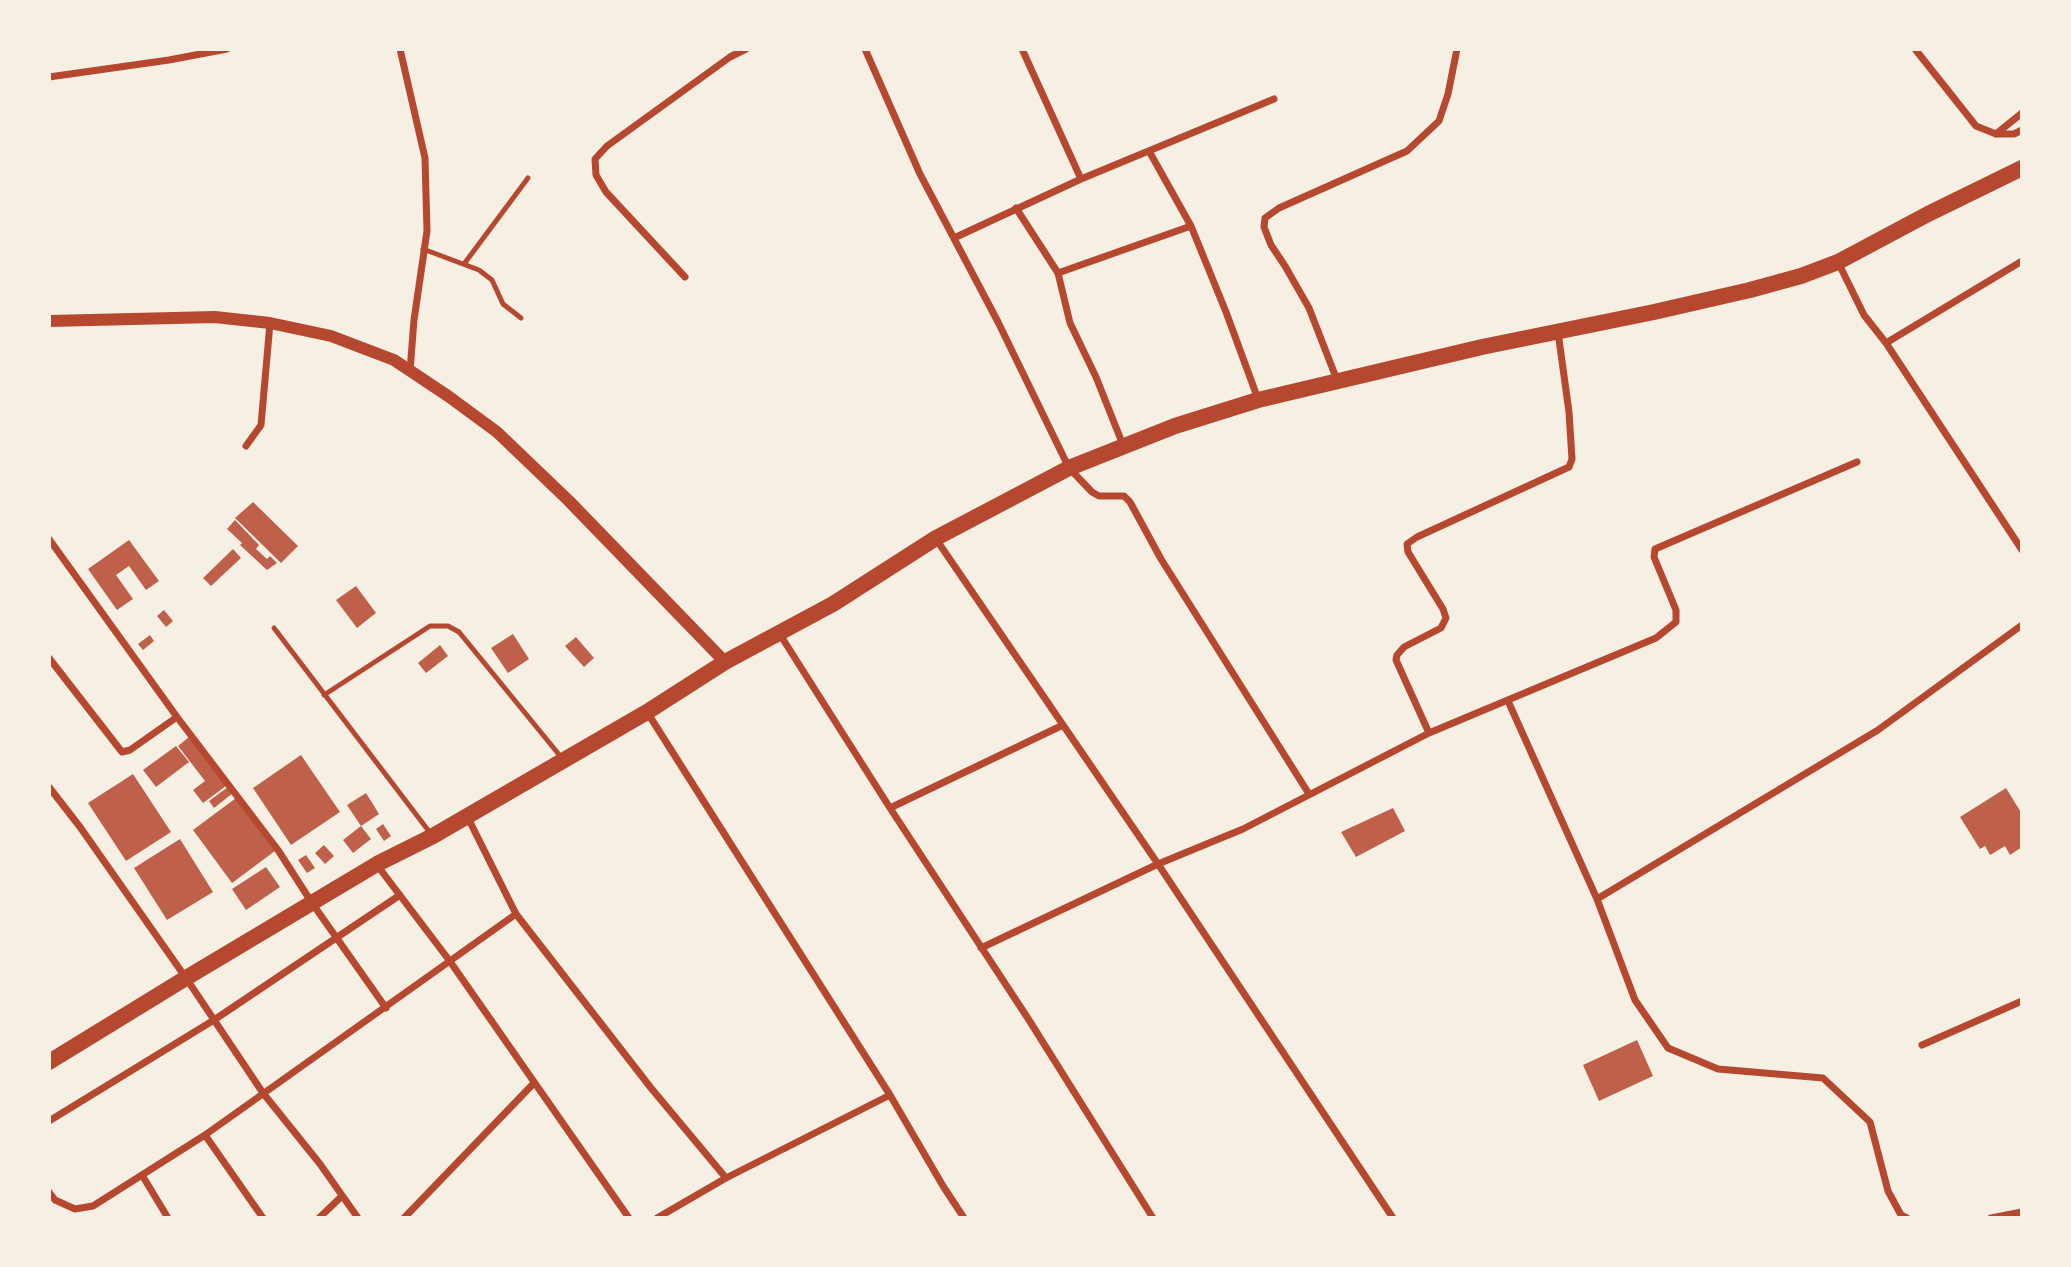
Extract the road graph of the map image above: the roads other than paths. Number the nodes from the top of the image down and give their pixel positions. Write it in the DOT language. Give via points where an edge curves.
graph roads {
  1 [pos="227,49"];
  2 [pos="400,49"];
  3 [pos="746,49"];
  4 [pos="864,49"];
  5 [pos="1022,49"];
  6 [pos="1457,49"];
  7 [pos="1915,49"];
  8 [pos="49,77"];
  9 [pos="1274,99"];
  10 [pos="2022,113"];
  11 [pos="2022,130"];
  12 [pos="1996,134"];
  13 [pos="1149,151"];
  14 [pos="2022,168"];
  15 [pos="528,178"];
  16 [pos="1081,179"];
  17 [pos="1016,208"];
  18 [pos="1191,226"];
  19 [pos="954,238"];
  20 [pos="423,249"];
  21 [pos="2022,261"];
  22 [pos="1838,262"];
  23 [pos="464,264"];
  24 [pos="1058,273"];
  25 [pos="685,277"];
  26 [pos="521,318"];
  27 [pos="49,321"];
  28 [pos="270,323"];
  29 [pos="1558,332"];
  30 [pos="1886,343"];
  31 [pos="410,371"];
  32 [pos="1337,380"];
  33 [pos="1258,400"];
  34 [pos="246,446"];
  35 [pos="1124,446"];
  36 [pos="1857,462"];
  37 [pos="1069,468"];
  38 [pos="936,538"];
  39 [pos="49,539"];
  40 [pos="2022,550"];
  41 [pos="2022,625"];
  42 [pos="274,628"];
  43 [pos="779,632"];
  44 [pos="49,658"];
  45 [pos="726,662"];
  46 [pos="324,695"];
  47 [pos="1508,701"];
  48 [pos="647,712"];
  49 [pos="177,717"];
  50 [pos="1063,725"];
  51 [pos="1429,733"];
  52 [pos="563,760"];
  53 [pos="49,787"];
  54 [pos="1309,794"];
  55 [pos="890,808"];
  56 [pos="467,816"];
  57 [pos="433,836"];
  58 [pos="377,864"];
  59 [pos="1158,864"];
  60 [pos="400,895"];
  61 [pos="1597,899"];
  62 [pos="312,903"];
  63 [pos="516,914"];
  64 [pos="337,938"];
  65 [pos="981,948"];
  66 [pos="449,960"];
  67 [pos="186,978"];
  68 [pos="2022,1001"];
  69 [pos="386,1008"];
  70 [pos="214,1020"];
  71 [pos="1922,1045"];
  72 [pos="49,1062"];
  73 [pos="534,1083"];
  74 [pos="263,1093"];
  75 [pos="890,1095"];
  76 [pos="49,1121"];
  77 [pos="205,1135"];
  78 [pos="142,1175"];
  79 [pos="726,1178"];
  80 [pos="49,1192"];
  81 [pos="342,1196"];
  82 [pos="2022,1212"];
  83 [pos="168,1218"];
  84 [pos="263,1218"];
  85 [pos="319,1218"];
  86 [pos="358,1218"];
  87 [pos="404,1218"];
  88 [pos="629,1218"];
  89 [pos="657,1218"];
  90 [pos="964,1218"];
  91 [pos="1153,1218"];
  92 [pos="1393,1218"];
  93 [pos="1907,1218"];
  94 [pos="1991,1218"];
  1 -- 8 [label="street"];
  2 -- 20 [label="street" via="425,158 427,231"];
  3 -- 25 [label="street" via="595,159 596,175 606,192"];
  4 -- 19 [label="street"];
  5 -- 16 [label="street"];
  6 -- 32 [label="street" via="1439,121 1407,151 1265,218 1270,245 1309,308"];
  7 -- 12 [label="street" via="1976,126"];
  9 -- 13 [label="street"];
  10 -- 12 [label="street"];
  11 -- 12 [label="street"];
  13 -- 16 [label="street"];
  13 -- 18 [label="street"];
  14 -- 22 [label="main road"];
  15 -- 23 [label="lane"];
  16 -- 17 [label="street"];
  17 -- 19 [label="street"];
  17 -- 24 [label="street"];
  18 -- 24 [label="street"];
  18 -- 33 [label="street"];
  19 -- 37 [label="street"];
  20 -- 23 [label="lane"];
  20 -- 31 [label="street"];
  21 -- 30 [label="street"];
  22 -- 29 [label="main road" via="1750,290"];
  22 -- 30 [label="street" via="1864,315"];
  23 -- 26 [label="lane" via="492,280 503,304"];
  24 -- 35 [label="street" via="1070,323"];
  27 -- 28 [label="street" via="215,317"];
  28 -- 31 [label="street" via="331,336 394,360"];
  28 -- 34 [label="street" via="261,425"];
  29 -- 32 [label="main road"];
  29 -- 51 [label="street" via="1573,458 1569,467 1407,544 1446,618 1441,628 1396,655"];
  30 -- 40 [label="street"];
  31 -- 45 [label="street" via="497,432"];
  32 -- 33 [label="main road"];
  33 -- 35 [label="main road"];
  35 -- 37 [label="main road"];
  36 -- 47 [label="street" via="1655,548 1676,622 1656,638"];
  37 -- 38 [label="main road"];
  37 -- 54 [label="street" via="1099,496 1124,496 1130,502"];
  38 -- 43 [label="main road" via="833,604"];
  38 -- 50 [label="street"];
  39 -- 49 [label="street"];
  41 -- 61 [label="street" via="1878,730"];
  42 -- 46 [label="lane"];
  43 -- 45 [label="main road"];
  43 -- 55 [label="street"];
  44 -- 49 [label="street" via="122,752"];
  45 -- 48 [label="main road"];
  46 -- 52 [label="lane" via="430,626 448,626 459,632"];
  46 -- 57 [label="lane"];
  47 -- 51 [label="street"];
  47 -- 61 [label="street"];
  48 -- 52 [label="main road"];
  48 -- 75 [label="street"];
  49 -- 62 [label="street" via="278,850"];
  50 -- 55 [label="street"];
  50 -- 59 [label="street"];
  51 -- 54 [label="street"];
  52 -- 56 [label="main road"];
  53 -- 67 [label="street"];
  54 -- 59 [label="street" via="1242,829"];
  55 -- 65 [label="street"];
  56 -- 57 [label="main road"];
  56 -- 63 [label="street"];
  57 -- 58 [label="main road"];
  58 -- 60 [label="street"];
  58 -- 62 [label="main road"];
  59 -- 65 [label="street"];
  59 -- 92 [label="street"];
  60 -- 64 [label="street"];
  60 -- 66 [label="street"];
  61 -- 93 [label="street" via="1635,1000 1668,1048 1718,1069 1823,1078 1870,1122 1888,1191"];
  62 -- 64 [label="street"];
  62 -- 67 [label="main road"];
  63 -- 66 [label="street"];
  63 -- 79 [label="street"];
  64 -- 69 [label="street"];
  64 -- 70 [label="street"];
  65 -- 91 [label="street"];
  66 -- 69 [label="street"];
  66 -- 73 [label="street"];
  67 -- 70 [label="street"];
  67 -- 72 [label="main road"];
  68 -- 71 [label="street"];
  69 -- 74 [label="street"];
  70 -- 74 [label="street"];
  70 -- 76 [label="street"];
  73 -- 87 [label="street"];
  73 -- 88 [label="street"];
  74 -- 77 [label="street"];
  74 -- 81 [label="street"];
  75 -- 79 [label="street"];
  75 -- 90 [label="street"];
  77 -- 78 [label="street"];
  77 -- 84 [label="street"];
  78 -- 80 [label="street" via="93,1206 75,1209"];
  78 -- 83 [label="street"];
  79 -- 89 [label="street"];
  81 -- 85 [label="street"];
  81 -- 86 [label="street"];
  82 -- 94 [label="street"];
}
